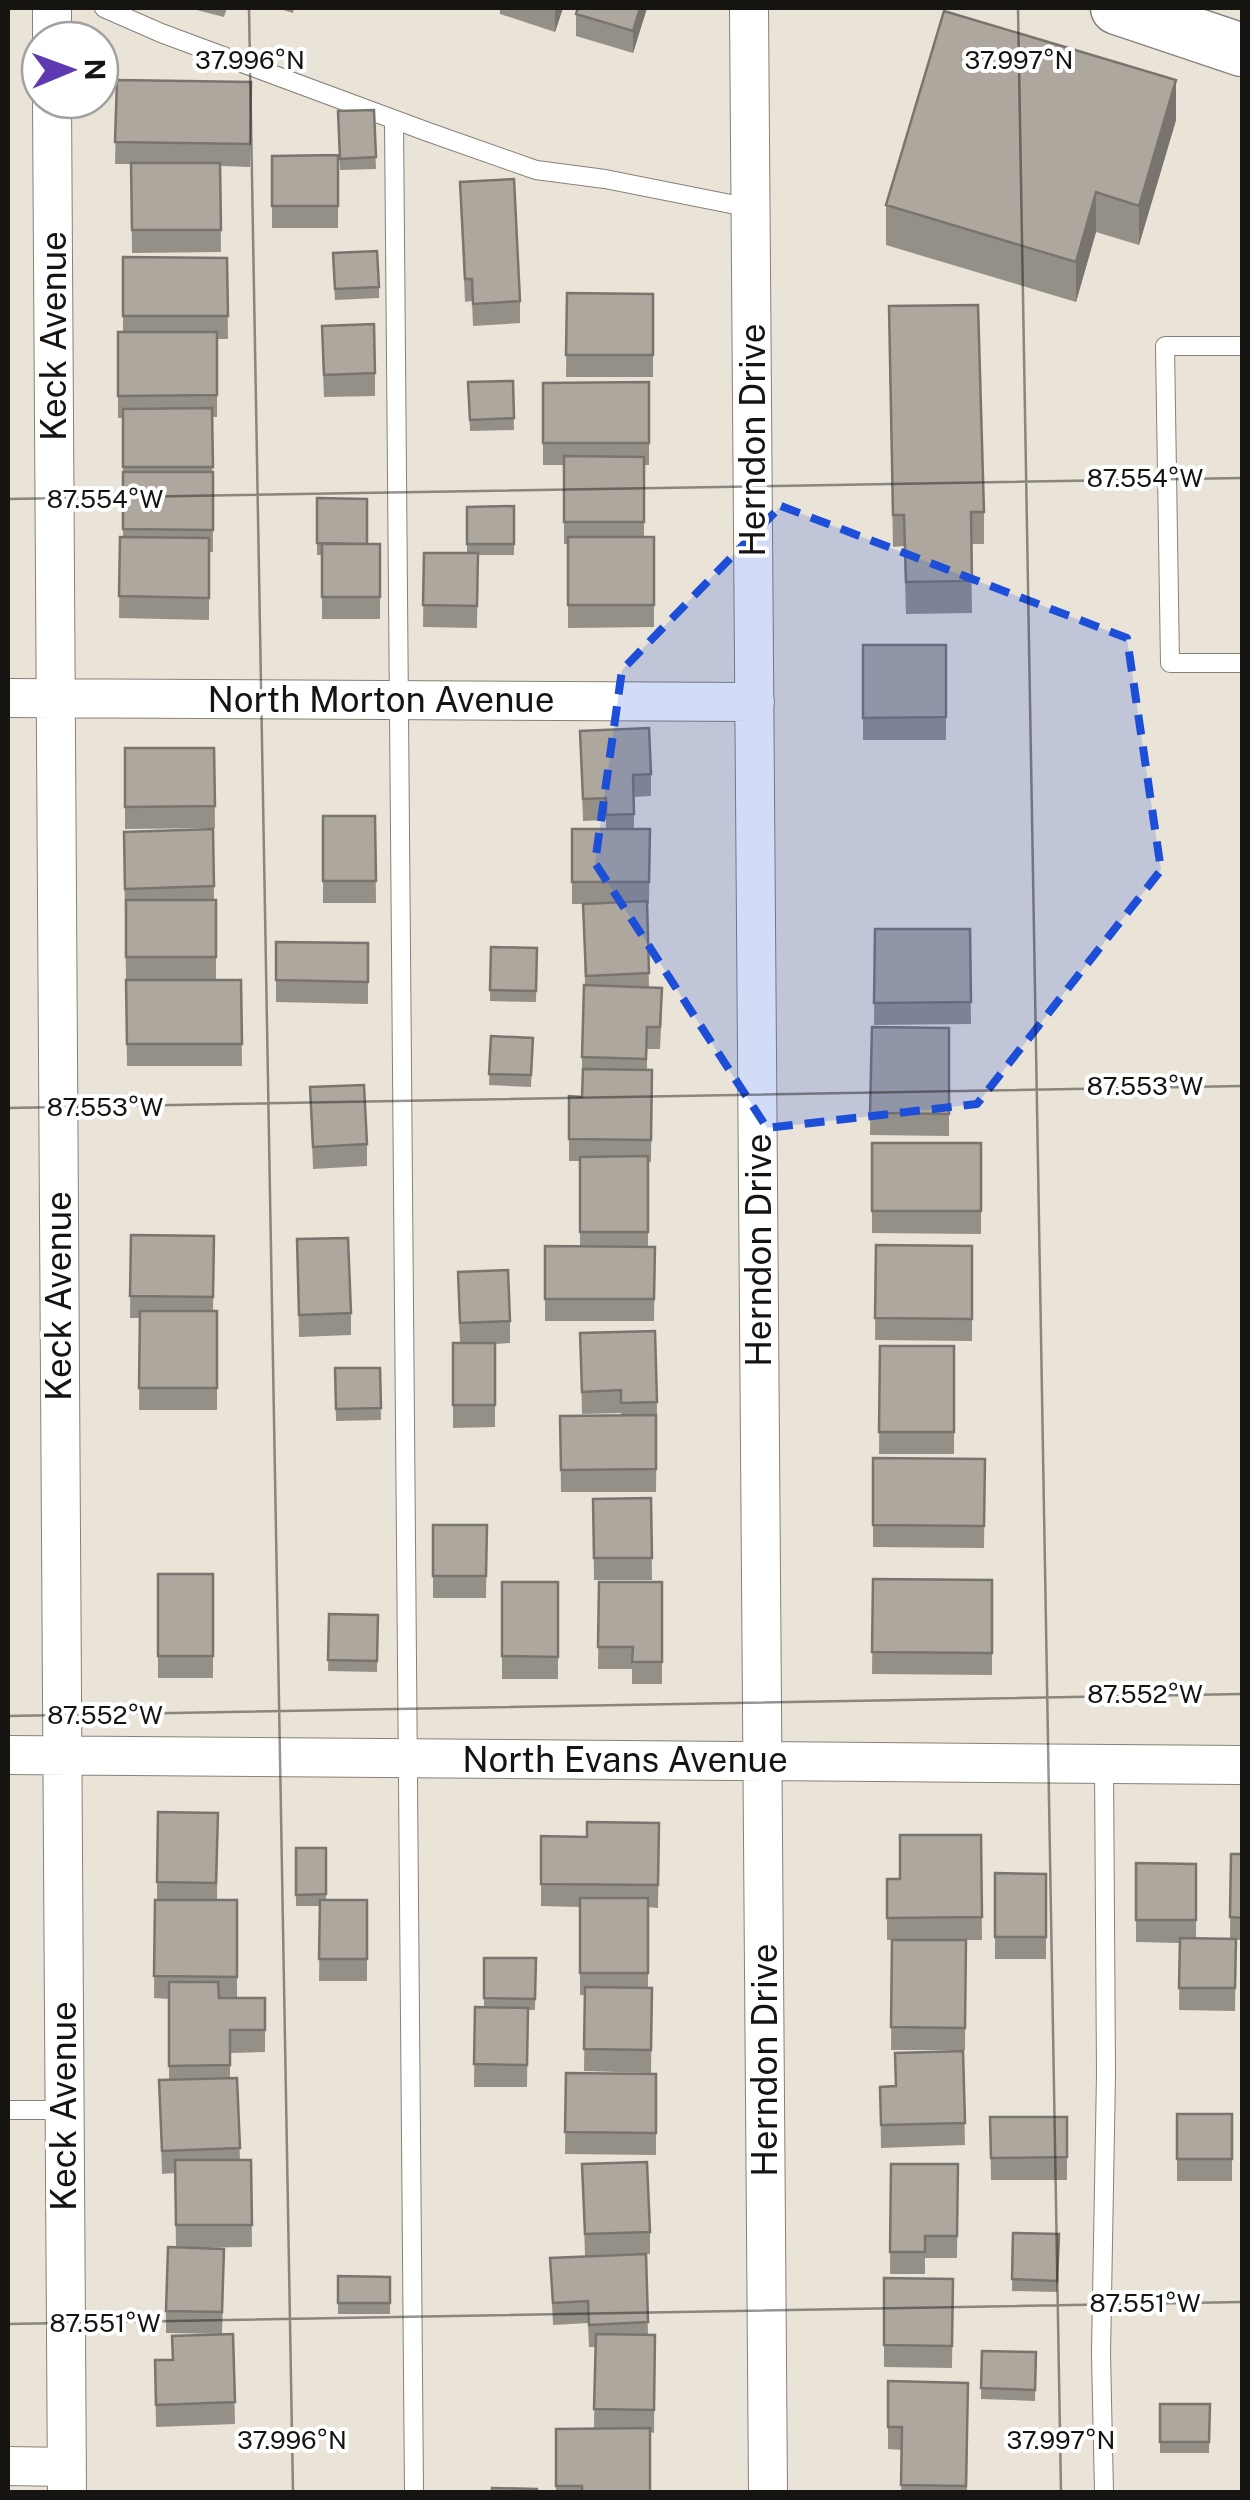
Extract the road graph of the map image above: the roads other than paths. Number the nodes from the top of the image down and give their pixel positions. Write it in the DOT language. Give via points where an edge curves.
graph roads {
  1 [pos="104,8"];
  2 [pos="750,8"];
  3 [pos="1118,8"];
  4 [pos="1242,50"];
  5 [pos="52,120"];
  6 [pos="394,120"];
  7 [pos="751,208"];
  8 [pos="1242,346"];
  9 [pos="1242,663"];
  10 [pos="8,698"];
  11 [pos="56,698"];
  12 [pos="402,700"];
  13 [pos="755,702"];
  14 [pos="8,1754"];
  15 [pos="62,1755"];
  16 [pos="406,1758"];
  17 [pos="763,1761"];
  18 [pos="1104,1764"];
  19 [pos="1242,1765"];
  20 [pos="8,2110"];
  21 [pos="64,2110"];
  22 [pos="8,2466"];
  23 [pos="66,2480"];
  24 [pos="414,2492"];
  25 [pos="768,2492"];
  26 [pos="1104,2492"];
  1 -- 6 [label="lane"];
  2 -- 7 [label="street, Herndon Drive"];
  3 -- 4 [label="main road"];
  5 -- 11 [label="street, Keck Avenue"];
  6 -- 7 [label="lane" via="536,170"];
  6 -- 12 [label="lane"];
  7 -- 13 [label="street, Herndon Drive"];
  8 -- 9 [label="lane" via="1166,346 1170,663"];
  10 -- 11 [label="street, North Morton Avenue"];
  11 -- 12 [label="street, North Morton Avenue"];
  11 -- 15 [label="street, Keck Avenue"];
  12 -- 13 [label="street, North Morton Avenue"];
  12 -- 16 [label="lane"];
  13 -- 17 [label="street, Herndon Drive"];
  14 -- 15 [label="street, North Evans Avenue"];
  15 -- 16 [label="street, North Evans Avenue"];
  15 -- 21 [label="street, Keck Avenue"];
  16 -- 17 [label="street, North Evans Avenue"];
  16 -- 24 [label="lane"];
  17 -- 18 [label="street, North Evans Avenue"];
  17 -- 25 [label="street, Herndon Drive"];
  18 -- 19 [label="street, North Evans Avenue"];
  18 -- 26 [label="lane"];
  20 -- 21 [label="lane"];
  21 -- 23 [label="street, Keck Avenue"];
  22 -- 23 [label="street"];
}
